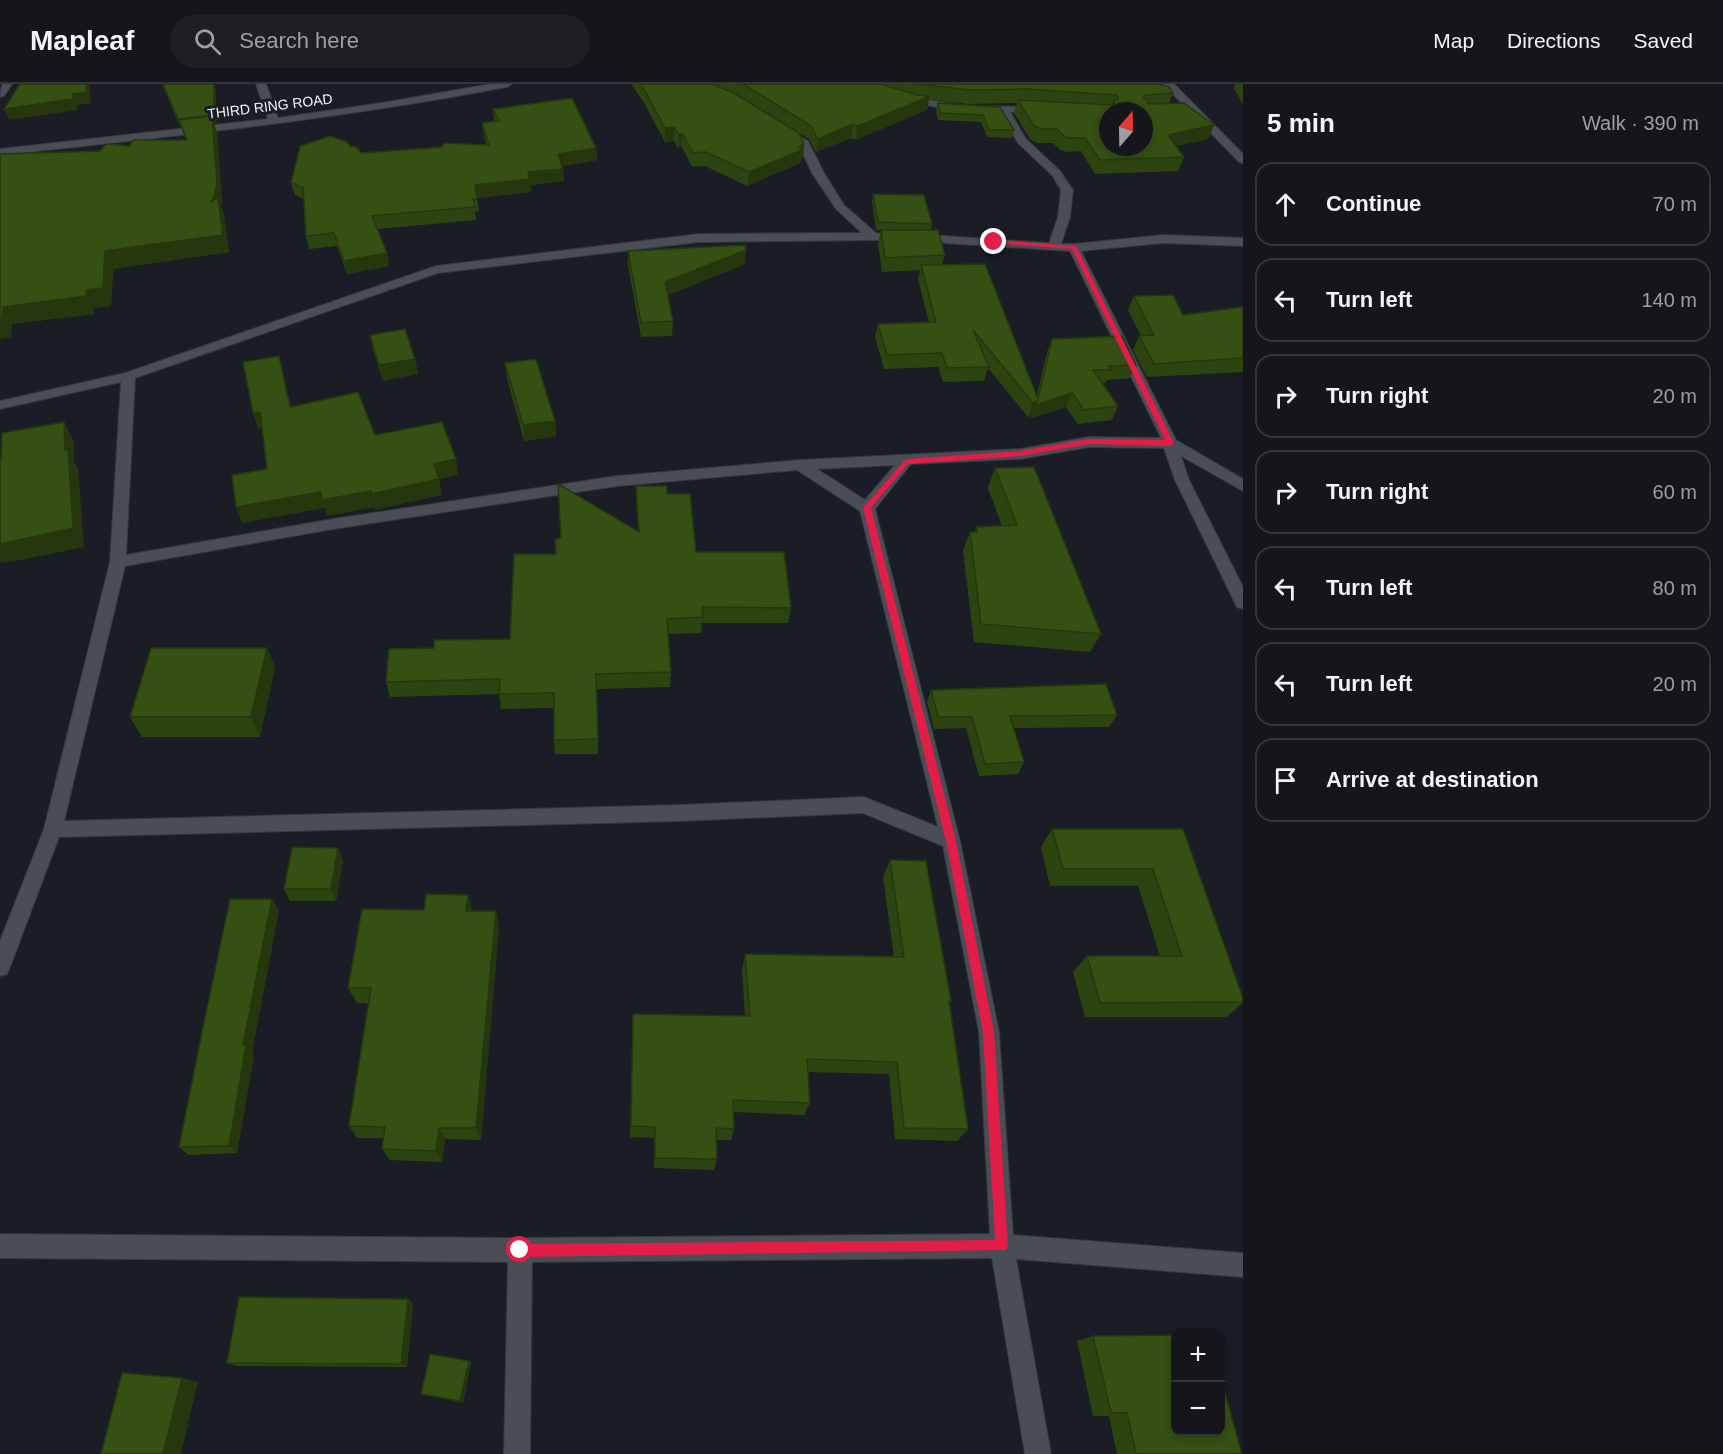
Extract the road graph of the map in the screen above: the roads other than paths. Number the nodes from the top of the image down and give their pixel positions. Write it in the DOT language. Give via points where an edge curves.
graph roads {
  1 [pos="7,84"];
  2 [pos="261,84"];
  3 [pos="507,84"];
  4 [pos="1168,84"];
  5 [pos="0,94"];
  6 [pos="893,97"];
  7 [pos="1003,108"];
  8 [pos="1055,110"];
  9 [pos="1194,110"];
  10 [pos="1174,111"];
  11 [pos="274,122"];
  12 [pos="775,125"];
  13 [pos="0,152"];
  14 [pos="1243,160"];
  15 [pos="873,237"];
  16 [pos="1243,242"];
  17 [pos="1054,247"];
  18 [pos="1074,248"];
  19 [pos="128,376"];
  20 [pos="0,405"];
  21 [pos="1170,443"];
  22 [pos="906,461"];
  23 [pos="800,465"];
  24 [pos="1243,486"];
  25 [pos="867,508"];
  26 [pos="118,562"];
  27 [pos="1243,603"];
  28 [pos="53,829"];
  29 [pos="951,841"];
  30 [pos="0,967"];
  31 [pos="0,1246"];
  32 [pos="1002,1246"];
  33 [pos="520,1250"];
  34 [pos="1243,1265"];
  35 [pos="517,1454"];
  36 [pos="1038,1454"];
  1 -- 5 [label="street"];
  2 -- 11 [label="street"];
  3 -- 11 [label="street, THIRD RING ROAD"];
  4 -- 9 [label="street"];
  6 -- 7 [label="street" via="967,109"];
  7 -- 8 [label="street"];
  7 -- 17 [label="street" via="1022,141 1056,173 1067,190 1064,217"];
  9 -- 10 [label="street"];
  9 -- 14 [label="street"];
  11 -- 13 [label="street, THIRD RING ROAD"];
  12 -- 15 [label="street" via="804,143 840,207"];
  15 -- 17 [label="street"];
  15 -- 19 [label="street" via="699,238 436,270"];
  16 -- 18 [label="street" via="1163,239"];
  17 -- 18 [label="street"];
  18 -- 21 [label="street"];
  19 -- 20 [label="street"];
  19 -- 26 [label="street"];
  21 -- 22 [label="street" via="1089,442 1020,454"];
  21 -- 24 [label="street"];
  21 -- 27 [label="street" via="1182,480"];
  22 -- 23 [label="street"];
  22 -- 25 [label="street"];
  23 -- 25 [label="street"];
  23 -- 26 [label="street" via="617,481 333,524"];
  25 -- 29 [label="street"];
  26 -- 28 [label="street"];
  28 -- 29 [label="street" via="864,805"];
  28 -- 30 [label="street"];
  29 -- 32 [label="street" via="989,1032"];
  31 -- 33 [label="street"];
  32 -- 33 [label="street"];
  32 -- 34 [label="street"];
  32 -- 36 [label="street"];
  33 -- 35 [label="street"];
}
